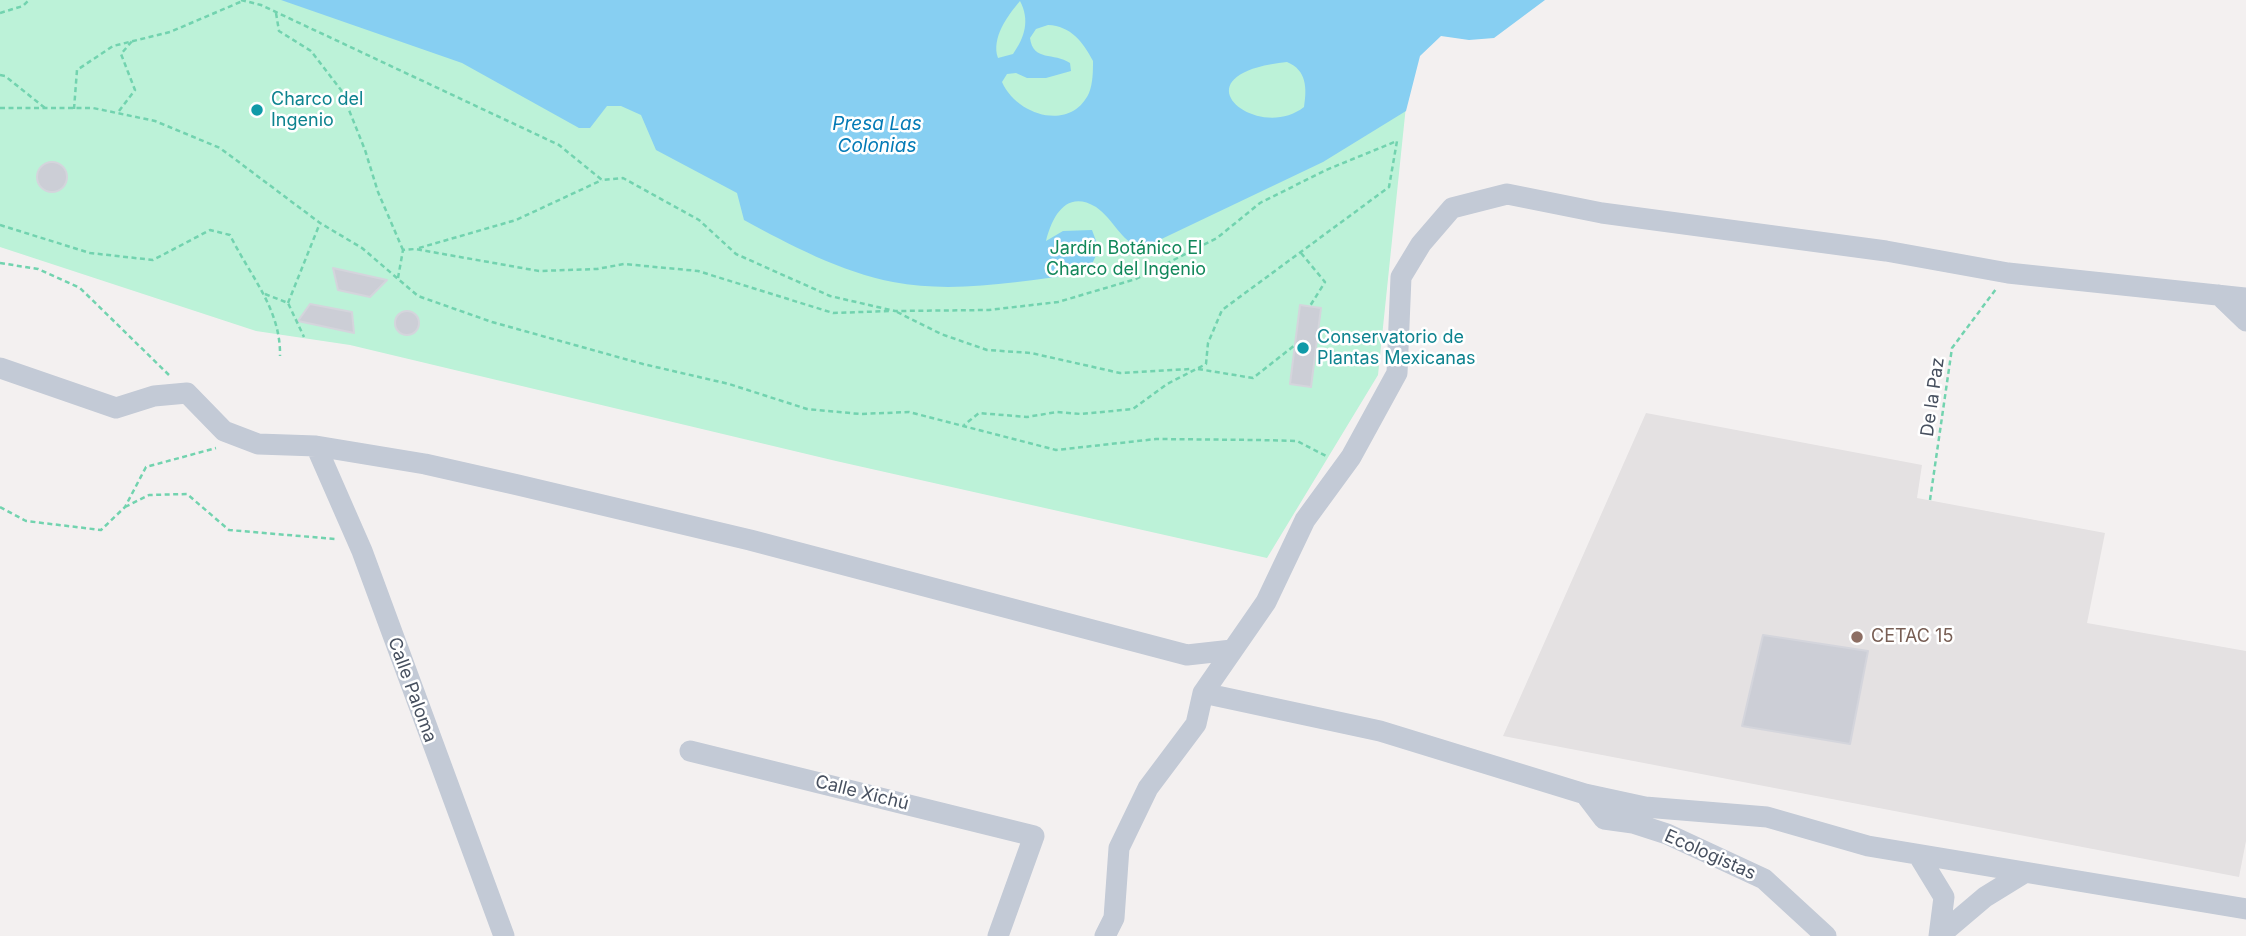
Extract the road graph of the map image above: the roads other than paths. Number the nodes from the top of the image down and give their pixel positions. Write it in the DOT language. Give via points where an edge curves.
graph roads {
  1 [pos="2220,295"];
  2 [pos="2246,298"];
  3 [pos="2246,321"];
  4 [pos="0,368"];
  5 [pos="316,446"];
  6 [pos="1232,650"];
  7 [pos="1203,693"];
  8 [pos="690,751"];
  9 [pos="1585,794"];
  10 [pos="1919,856"];
  11 [pos="2024,873"];
  12 [pos="2246,909"];
  13 [pos="504,936"];
  14 [pos="998,936"];
  15 [pos="1105,936"];
  16 [pos="1826,936"];
  17 [pos="1939,936"];
  1 -- 2 [label="street"];
  1 -- 3 [label="street"];
  1 -- 6 [label="street" via="2008,273 1886,251 1602,213 1507,194 1452,208 1421,244 1401,277 1396,373 1351,457 1305,520 1266,602"];
  4 -- 5 [label="street" via="116,408 154,396 187,393 224,431 258,444"];
  5 -- 6 [label="street" via="425,464 750,540 1187,655"];
  5 -- 13 [label="street, Calle Paloma" via="362,551"];
  6 -- 7 [label="street"];
  7 -- 9 [label="street" via="1380,731"];
  7 -- 15 [label="street" via="1196,724 1148,788 1119,848 1114,918"];
  8 -- 14 [label="street, Calle Xichú" via="1034,836"];
  9 -- 10 [label="street" via="1668,810 1767,817"];
  9 -- 16 [label="street, Ecologistas" via="1604,819 1667,834 1764,879"];
  10 -- 11 [label="street"];
  10 -- 17 [label="street" via="1944,897"];
  11 -- 12 [label="street"];
  11 -- 17 [label="street" via="1985,897"];
}
